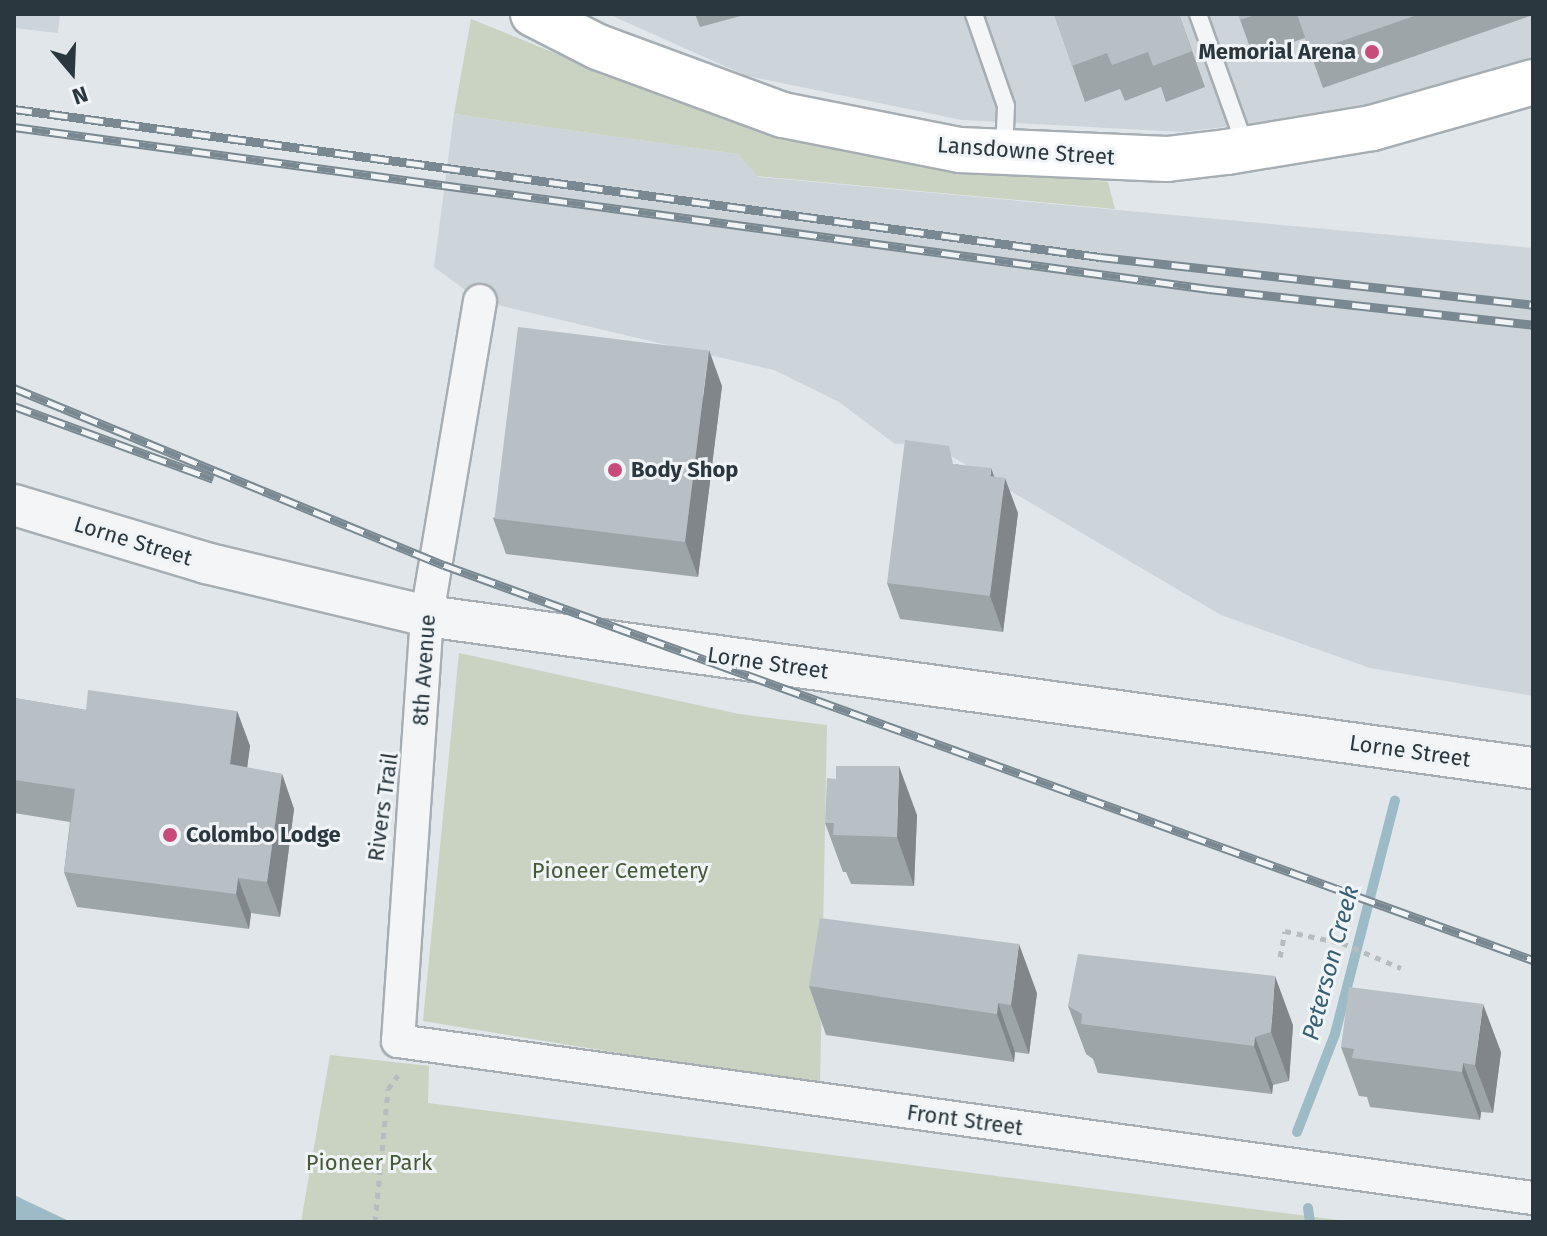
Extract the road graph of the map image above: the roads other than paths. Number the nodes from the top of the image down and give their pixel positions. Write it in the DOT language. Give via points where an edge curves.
graph roads {
  1 [pos="533,14"];
  2 [pos="974,14"];
  3 [pos="1198,14"];
  4 [pos="1533,82"];
  5 [pos="1247,150"];
  6 [pos="1004,152"];
  7 [pos="480,301"];
  8 [pos="14,505"];
  9 [pos="427,616"];
  10 [pos="1533,768"];
  11 [pos="400,1055"];
  12 [pos="1533,1198"];
  1 -- 6 [label="main road, Lansdowne Street" via="598,47 783,115"];
  2 -- 6 [label="lane" via="1006,106"];
  3 -- 5 [label="lane"];
  4 -- 5 [label="main road, Lansdowne Street" via="1372,128"];
  5 -- 6 [label="main road, Lansdowne Street" via="1167,159"];
  7 -- 9 [label="street, 8th Avenue"];
  8 -- 9 [label="street, Lorne Street" via="206,563"];
  9 -- 10 [label="street, Lorne Street"];
  9 -- 11 [label="street, 8th Avenue"];
  11 -- 12 [label="street, Front Street"];
}
